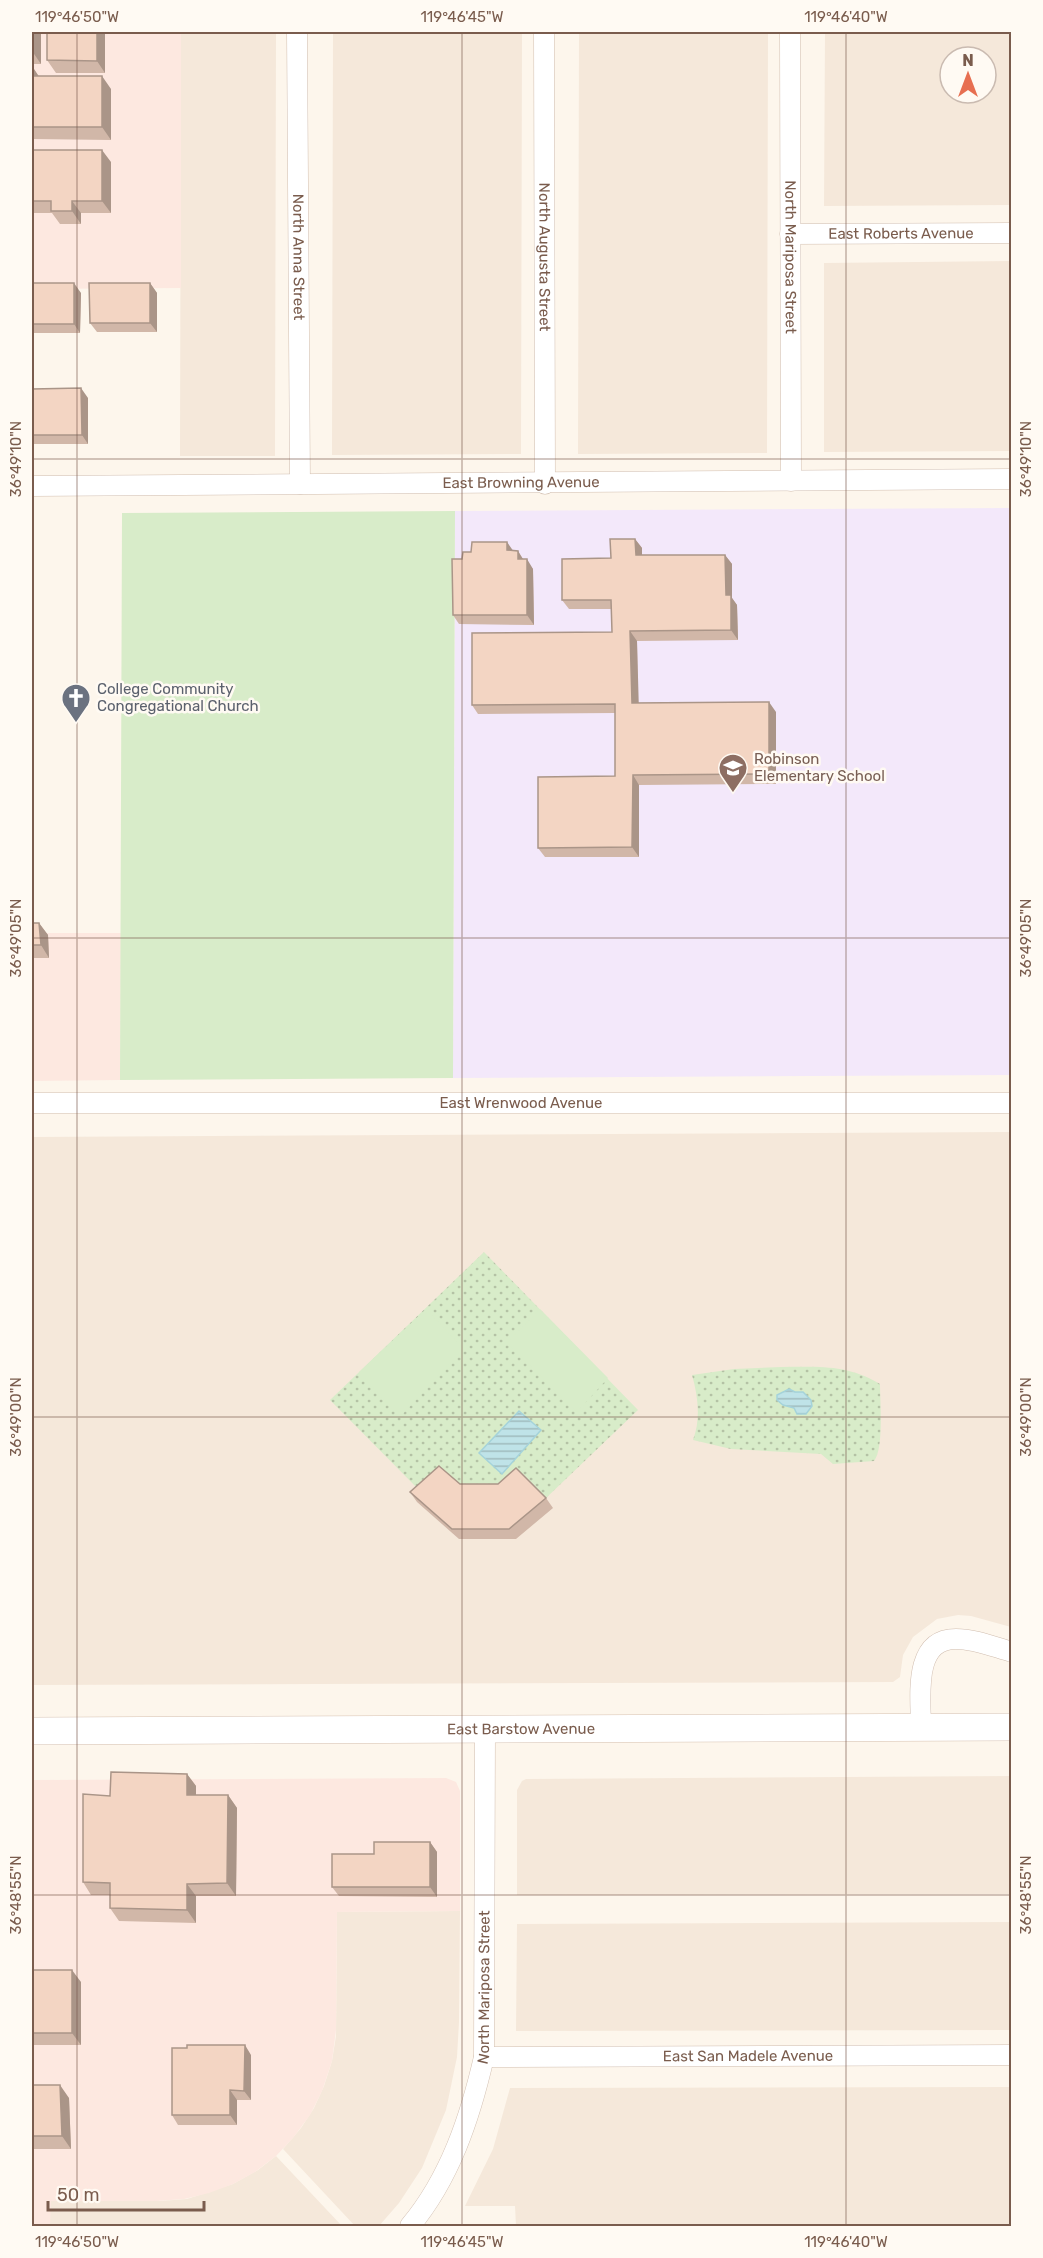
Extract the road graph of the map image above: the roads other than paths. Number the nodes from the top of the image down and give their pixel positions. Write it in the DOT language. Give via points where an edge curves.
graph roads {
  1 [pos="297,32"];
  2 [pos="544,32"];
  3 [pos="790,32"];
  4 [pos="1011,232"];
  5 [pos="790,234"];
  6 [pos="1011,479"];
  7 [pos="792,481"];
  8 [pos="300,484"];
  9 [pos="545,484"];
  10 [pos="32,486"];
  11 [pos="1011,1103"];
  12 [pos="32,1104"];
  13 [pos="1011,1652"];
  14 [pos="1011,1727"];
  15 [pos="921,1728"];
  16 [pos="485,1729"];
  17 [pos="32,1731"];
  18 [pos="1011,2055"];
  19 [pos="484,2057"];
  20 [pos="410,2226"];
  1 -- 8 [label="street, North Anna Street"];
  2 -- 9 [label="street, North Augusta Street"];
  3 -- 5 [label="street, North Mariposa Street"];
  4 -- 5 [label="street, East Roberts Avenue"];
  5 -- 7 [label="street, North Mariposa Street"];
  6 -- 7 [label="street, East Browning Avenue"];
  7 -- 9 [label="street, East Browning Avenue"];
  8 -- 9 [label="street, East Browning Avenue"];
  8 -- 10 [label="street, East Browning Avenue"];
  11 -- 12 [label="street, East Wrenwood Avenue"];
  13 -- 15 [label="street" via="969,1640 940,1641 924,1661 920,1678"];
  14 -- 15 [label="main road, East Barstow Avenue"];
  15 -- 16 [label="main road, East Barstow Avenue"];
  16 -- 17 [label="main road, East Barstow Avenue"];
  16 -- 19 [label="street, North Mariposa Street"];
  18 -- 19 [label="street, East San Madele Avenue"];
  19 -- 20 [label="street, North Mariposa Street" via="452,2159"];
}
